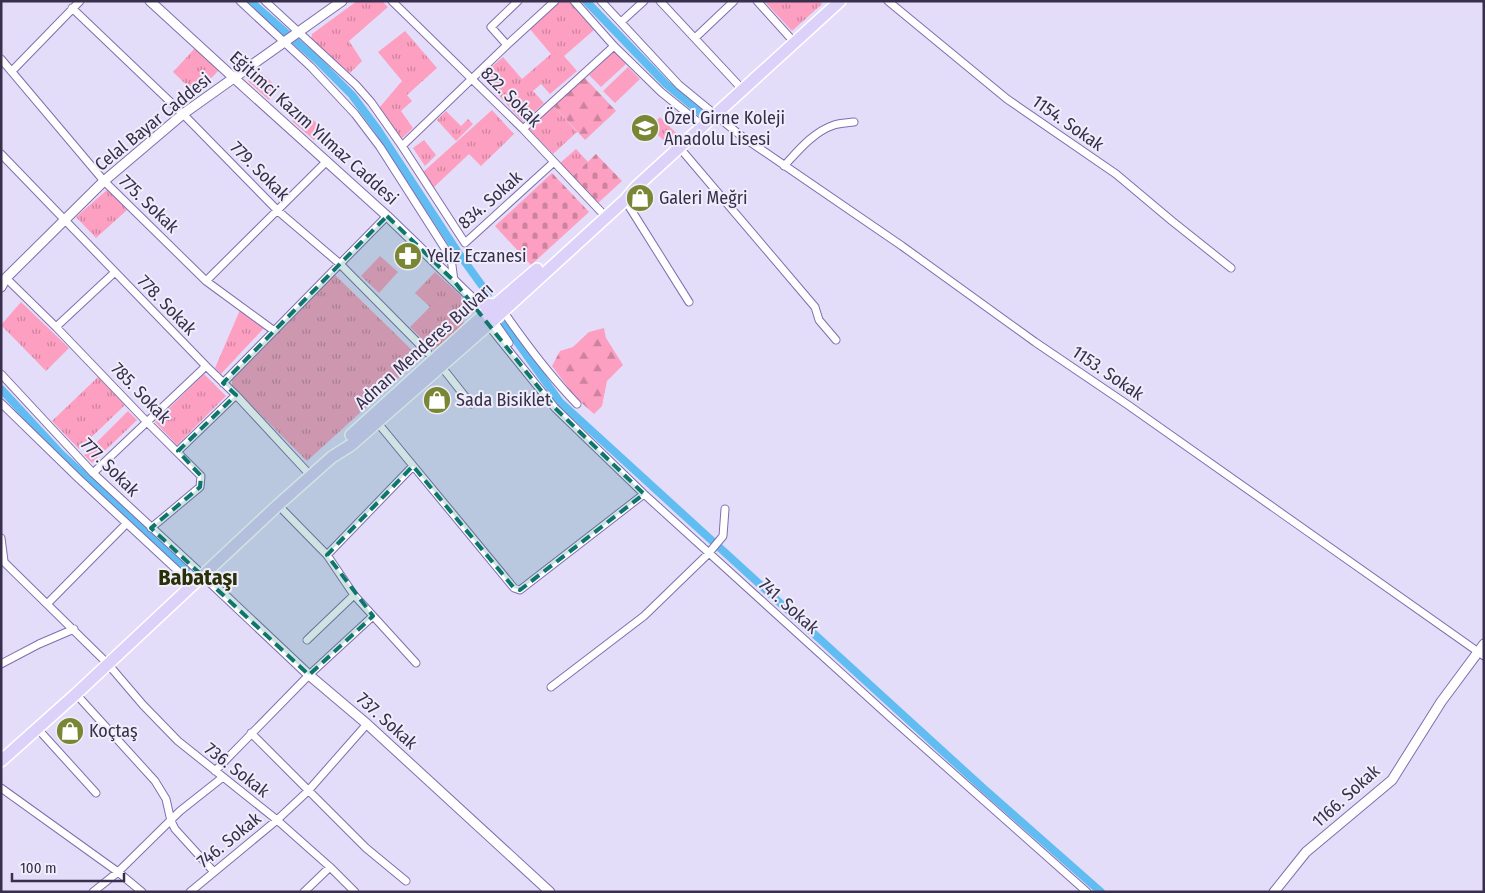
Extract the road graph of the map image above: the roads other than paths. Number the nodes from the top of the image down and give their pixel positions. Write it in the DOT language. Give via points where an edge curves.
graph roads {
  1 [pos="80,1"];
  2 [pos="150,1"];
  3 [pos="240,1"];
  4 [pos="265,1"];
  5 [pos="342,1"];
  6 [pos="392,1"];
  7 [pos="518,1"];
  8 [pos="555,1"];
  9 [pos="574,1"];
  10 [pos="600,1"];
  11 [pos="644,1"];
  12 [pos="660,1"];
  13 [pos="734,1"];
  14 [pos="757,1"];
  15 [pos="888,1"];
  16 [pos="833,3"];
  17 [pos="72,8"];
  18 [pos="621,22"];
  19 [pos="299,32"];
  20 [pos="695,38"];
  21 [pos="284,42"];
  22 [pos="794,42"];
  23 [pos="506,45"];
  24 [pos="614,46"];
  25 [pos="1,60"];
  26 [pos="12,70"];
  27 [pos="234,78"];
  28 [pos="472,79"];
  29 [pos="742,90"];
  30 [pos="183,114"];
  31 [pos="716,115"];
  32 [pos="854,122"];
  33 [pos="703,126"];
  34 [pos="523,129"];
  35 [pos="402,146"];
  36 [pos="679,147"];
  37 [pos="1,154"];
  38 [pos="327,161"];
  39 [pos="554,162"];
  40 [pos="784,166"];
  41 [pos="104,181"];
  42 [pos="636,187"];
  43 [pos="625,200"];
  44 [pos="278,211"];
  45 [pos="604,215"];
  46 [pos="387,216"];
  47 [pos="65,220"];
  48 [pos="340,263"];
  49 [pos="1231,268"];
  50 [pos="115,272"];
  51 [pos="206,281"];
  52 [pos="454,281"];
  53 [pos="4,283"];
  54 [pos="476,301"];
  55 [pos="689,302"];
  56 [pos="499,308"];
  57 [pos="487,319"];
  58 [pos="56,327"];
  59 [pos="274,330"];
  60 [pos="836,340"];
  61 [pos="428,353"];
  62 [pos="206,366"];
  63 [pos="441,366"];
  64 [pos="1,374"];
  65 [pos="223,383"];
  66 [pos="236,395"];
  67 [pos="1,403"];
  68 [pos="470,404"];
  69 [pos="577,404"];
  70 [pos="147,422"];
  71 [pos="377,422"];
  72 [pos="178,451"];
  73 [pos="332,457"];
  74 [pos="413,466"];
  75 [pos="93,473"];
  76 [pos="311,476"];
  77 [pos="644,494"];
  78 [pos="278,505"];
  79 [pos="725,509"];
  80 [pos="126,524"];
  81 [pos="151,528"];
  82 [pos="1,538"];
  83 [pos="708,554"];
  84 [pos="327,555"];
  85 [pos="3,560"];
  86 [pos="203,575"];
  87 [pos="193,585"];
  88 [pos="354,595"];
  89 [pos="48,603"];
  90 [pos="373,616"];
  91 [pos="74,630"];
  92 [pos="307,640"];
  93 [pos="1482,651"];
  94 [pos="416,663"];
  95 [pos="1,664"];
  96 [pos="108,664"];
  97 [pos="309,675"];
  98 [pos="551,687"];
  99 [pos="76,694"];
  100 [pos="368,724"];
  101 [pos="37,728"];
  102 [pos="251,734"];
  103 [pos="1,760"];
  104 [pos="215,771"];
  105 [pos="223,777"];
  106 [pos="1,788"];
  107 [pos="308,791"];
  108 [pos="96,793"];
  109 [pos="277,820"];
  110 [pos="171,821"];
  111 [pos="330,867"];
  112 [pos="118,872"];
  113 [pos="214,872"];
  114 [pos="406,881"];
  115 [pos="93,892"];
  116 [pos="142,892"];
  117 [pos="190,892"];
  118 [pos="304,892"];
  119 [pos="355,892"];
  120 [pos="550,892"];
  121 [pos="1088,892"];
  122 [pos="1274,892"];
  1 -- 17 [label="street"];
  2 -- 27 [label="street, Eğitimci Kazım Yılmaz Caddesi"];
  3 -- 21 [label="street"];
  4 -- 19 [label="street"];
  5 -- 19 [label="street, Celal Bayar Caddesi"];
  6 -- 28 [label="street, 822. Sokak"];
  7 -- 23 [label="street" via="491,27"];
  8 -- 23 [label="street"];
  9 -- 24 [label="street"];
  10 -- 18 [label="street, 1153. Sokak"];
  11 -- 18 [label="street"];
  12 -- 20 [label="street"];
  13 -- 20 [label="street"];
  14 -- 22 [label="street"];
  15 -- 49 [label="street, 1154. Sokak" via="1007,99 1116,174"];
  16 -- 22 [label="main road, Adnan Menderes Bulvarı"];
  17 -- 26 [label="street"];
  17 -- 30 [label="street, 779. Sokak"];
  18 -- 31 [label="street, 1153. Sokak" via="679,85"];
  19 -- 21 [label="street, Celal Bayar Caddesi"];
  19 -- 35 [label="street" via="361,91"];
  20 -- 29 [label="street"];
  21 -- 27 [label="street, Celal Bayar Caddesi"];
  21 -- 52 [label="street" via="355,114 380,146 451,258"];
  22 -- 29 [label="main road, Adnan Menderes Bulvarı"];
  23 -- 28 [label="street"];
  24 -- 33 [label="street" via="661,92"];
  24 -- 34 [label="street"];
  25 -- 26 [label="street, 775. Sokak"];
  26 -- 41 [label="street, 775. Sokak"];
  27 -- 30 [label="street, Celal Bayar Caddesi"];
  27 -- 38 [label="street, Eğitimci Kazım Yılmaz Caddesi"];
  28 -- 34 [label="street, 822. Sokak"];
  28 -- 35 [label="street"];
  29 -- 31 [label="main road, Adnan Menderes Bulvarı"];
  30 -- 41 [label="street, Celal Bayar Caddesi"];
  30 -- 44 [label="street, 779. Sokak"];
  31 -- 33 [label="main road, Adnan Menderes Bulvarı"];
  31 -- 40 [label="street, 1153. Sokak"];
  32 -- 40 [label="street" via="833,125 818,134"];
  33 -- 36 [label="main road, Adnan Menderes Bulvarı"];
  34 -- 39 [label="street, 822. Sokak"];
  35 -- 39 [label="street, 834. Sokak" via="465,243"];
  36 -- 42 [label="main road, Adnan Menderes Bulvarı"];
  36 -- 60 [label="street" via="816,307 819,320"];
  37 -- 47 [label="street, 778. Sokak"];
  38 -- 44 [label="street"];
  38 -- 46 [label="street, Eğitimci Kazım Yılmaz Caddesi"];
  39 -- 45 [label="street, 822. Sokak"];
  40 -- 93 [label="street, 1153. Sokak"];
  41 -- 47 [label="street, Celal Bayar Caddesi"];
  41 -- 51 [label="street, 775. Sokak"];
  42 -- 43 [label="main road, Adnan Menderes Bulvarı"];
  42 -- 45 [label="main road, Adnan Menderes Bulvarı"];
  43 -- 45 [label="main road, Adnan Menderes Bulvarı"];
  43 -- 55 [label="street"];
  44 -- 48 [label="street, 779. Sokak"];
  44 -- 51 [label="street"];
  45 -- 56 [label="main road, Adnan Menderes Bulvarı"];
  46 -- 48 [label="street"];
  46 -- 52 [label="street, Eğitimci Kazım Yılmaz Caddesi"];
  47 -- 50 [label="street, 778. Sokak"];
  47 -- 53 [label="street, Celal Bayar Caddesi"];
  48 -- 59 [label="street"];
  48 -- 61 [label="street, 779. Sokak"];
  50 -- 58 [label="street"];
  50 -- 62 [label="street, 778. Sokak"];
  51 -- 59 [label="street, 775. Sokak"];
  52 -- 54 [label="street, Eğitimci Kazım Yılmaz Caddesi"];
  52 -- 57 [label="street, Eğitimci Kazım Yılmaz Caddesi"];
  53 -- 58 [label="street, 785. Sokak"];
  54 -- 56 [label="main road"];
  54 -- 57 [label="street, Eğitimci Kazım Yılmaz Caddesi"];
  56 -- 57 [label="main road, Adnan Menderes Bulvarı"];
  56 -- 69 [label="street" via="557,384"];
  57 -- 63 [label="main road, Adnan Menderes Bulvarı"];
  57 -- 73 [label="main road, Adnan Menderes Bulvarı" via="345,440"];
  57 -- 77 [label="street, 741. Sokak" via="556,408"];
  58 -- 70 [label="street, 785. Sokak"];
  59 -- 65 [label="street"];
  62 -- 65 [label="street, 778. Sokak"];
  62 -- 70 [label="street"];
  63 -- 68 [label="street"];
  63 -- 71 [label="main road, Adnan Menderes Bulvarı"];
  64 -- 75 [label="street, 777. Sokak"];
  65 -- 66 [label="street, 778. Sokak"];
  66 -- 72 [label="street"];
  66 -- 76 [label="street, 778. Sokak"];
  67 -- 80 [label="street"];
  70 -- 72 [label="street, 785. Sokak"];
  70 -- 75 [label="street"];
  71 -- 73 [label="main road, Adnan Menderes Bulvarı"];
  71 -- 74 [label="street"];
  72 -- 81 [label="street, 785. Sokak" via="201,476 200,487"];
  73 -- 76 [label="main road, Adnan Menderes Bulvarı"];
  74 -- 77 [label="street" via="514,588 520,590"];
  74 -- 84 [label="street"];
  75 -- 81 [label="street, 777. Sokak"];
  76 -- 78 [label="main road, Adnan Menderes Bulvarı"];
  77 -- 83 [label="street, 741. Sokak"];
  78 -- 84 [label="street"];
  78 -- 86 [label="main road, Adnan Menderes Bulvarı"];
  79 -- 83 [label="street" via="724,536"];
  80 -- 87 [label="street"];
  80 -- 89 [label="street"];
  81 -- 86 [label="street, 777. Sokak"];
  82 -- 85 [label="street"];
  83 -- 98 [label="street" via="644,616"];
  83 -- 121 [label="street, 741. Sokak"];
  84 -- 88 [label="street"];
  85 -- 89 [label="street"];
  86 -- 87 [label="main road, Adnan Menderes Bulvarı"];
  86 -- 97 [label="street, 737. Sokak"];
  87 -- 96 [label="main road, Adnan Menderes Bulvarı"];
  88 -- 90 [label="street"];
  88 -- 92 [label="street"];
  89 -- 91 [label="street"];
  90 -- 94 [label="street"];
  90 -- 97 [label="street"];
  91 -- 95 [label="street"];
  91 -- 96 [label="street"];
  93 -- 122 [label="street, 1166. Sokak" via="1441,702 1392,780 1306,852"];
  96 -- 99 [label="main road, Adnan Menderes Bulvarı"];
  96 -- 104 [label="street, 736. Sokak" via="178,741"];
  97 -- 100 [label="street, 737. Sokak"];
  97 -- 102 [label="street"];
  99 -- 101 [label="main road, Adnan Menderes Bulvarı"];
  99 -- 110 [label="street" via="155,781 166,799"];
  100 -- 107 [label="street, 746. Sokak"];
  100 -- 120 [label="street, 737. Sokak"];
  101 -- 103 [label="main road, Adnan Menderes Bulvarı"];
  101 -- 108 [label="street"];
  102 -- 104 [label="street"];
  102 -- 107 [label="street"];
  104 -- 105 [label="street, 736. Sokak"];
  105 -- 109 [label="street, 736. Sokak"];
  105 -- 110 [label="street"];
  106 -- 112 [label="street"];
  107 -- 109 [label="street, 746. Sokak"];
  107 -- 114 [label="street" via="366,848"];
  109 -- 111 [label="street, 736. Sokak"];
  109 -- 113 [label="street, 746. Sokak"];
  110 -- 112 [label="street"];
  110 -- 113 [label="street"];
  111 -- 118 [label="street"];
  111 -- 119 [label="street, 736. Sokak"];
  112 -- 115 [label="street"];
  112 -- 116 [label="street"];
  113 -- 117 [label="street, 746. Sokak"];
}
